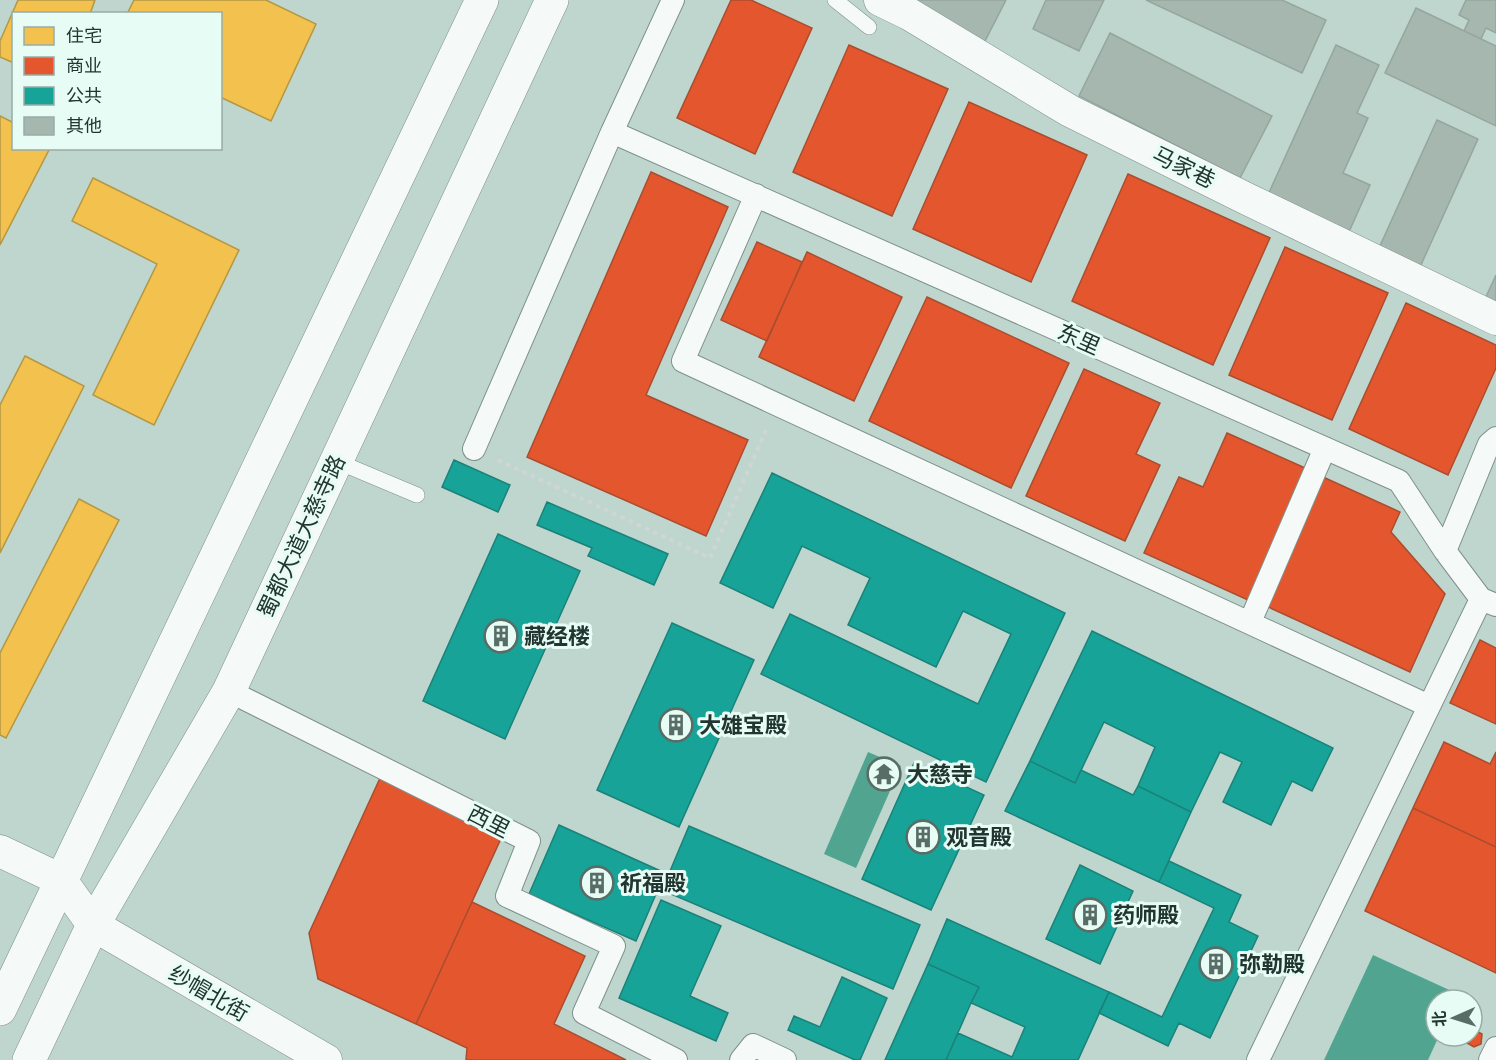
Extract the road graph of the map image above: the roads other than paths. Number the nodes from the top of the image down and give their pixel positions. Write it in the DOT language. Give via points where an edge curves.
graph roads {
  1 [pos="482,0"];
  2 [pos="552,0"];
  3 [pos="673,0"];
  4 [pos="835,0"];
  5 [pos="874,14"];
  6 [pos="612,132"];
  7 [pos="756,195"];
  8 [pos="1496,319"];
  9 [pos="1496,438"];
  10 [pos="1326,448"];
  11 [pos="474,449"];
  12 [pos="336,462"];
  13 [pos="417,495"];
  14 [pos="1445,551"];
  15 [pos="1488,602"];
  16 [pos="1250,622"];
  17 [pos="229,691"];
  18 [pos="1429,706"];
  19 [pos="0,851"];
  20 [pos="61,880"];
  21 [pos="93,926"];
  22 [pos="0,1009"];
  23 [pos="1496,1047"];
  24 [pos="29,1060"];
  25 [pos="326,1060"];
  26 [pos="676,1060"];
  27 [pos="741,1060"];
  28 [pos="785,1060"];
  29 [pos="1258,1060"];
  30 [pos="1490,1060"];
  1 -- 20 [label="main road"];
  2 -- 12 [label="main road, 蜀都大道大慈寺路"];
  3 -- 6 [label="street"];
  4 -- 5 [label="lane"];
  5 -- 8 [label="street, 马家巷" via="909,14 1070,111"];
  6 -- 7 [label="street, 东里"];
  6 -- 11 [label="street"];
  7 -- 10 [label="street, 东里"];
  7 -- 16 [label="street" via="683,361"];
  9 -- 14 [label="street" via="1489,444"];
  10 -- 14 [label="street, 东里" via="1399,481"];
  10 -- 16 [label="street"];
  12 -- 13 [label="lane"];
  12 -- 17 [label="main road, 蜀都大道大慈寺路"];
  14 -- 15 [label="street, 东里"];
  15 -- 18 [label="street"];
  16 -- 18 [label="street"];
  17 -- 21 [label="main road, 蜀都大道大慈寺路"];
  17 -- 26 [label="street, 西里" via="529,842 507,896 614,946 584,1013"];
  18 -- 29 [label="street"];
  19 -- 20 [label="street"];
  20 -- 21 [label="street"];
  20 -- 22 [label="main road"];
  21 -- 24 [label="main road, 蜀都大道大慈寺路"];
  21 -- 25 [label="street, 纱帽北街"];
  23 -- 30 [label="street"];
  27 -- 28 [label="street" via="753,1045"];
}
